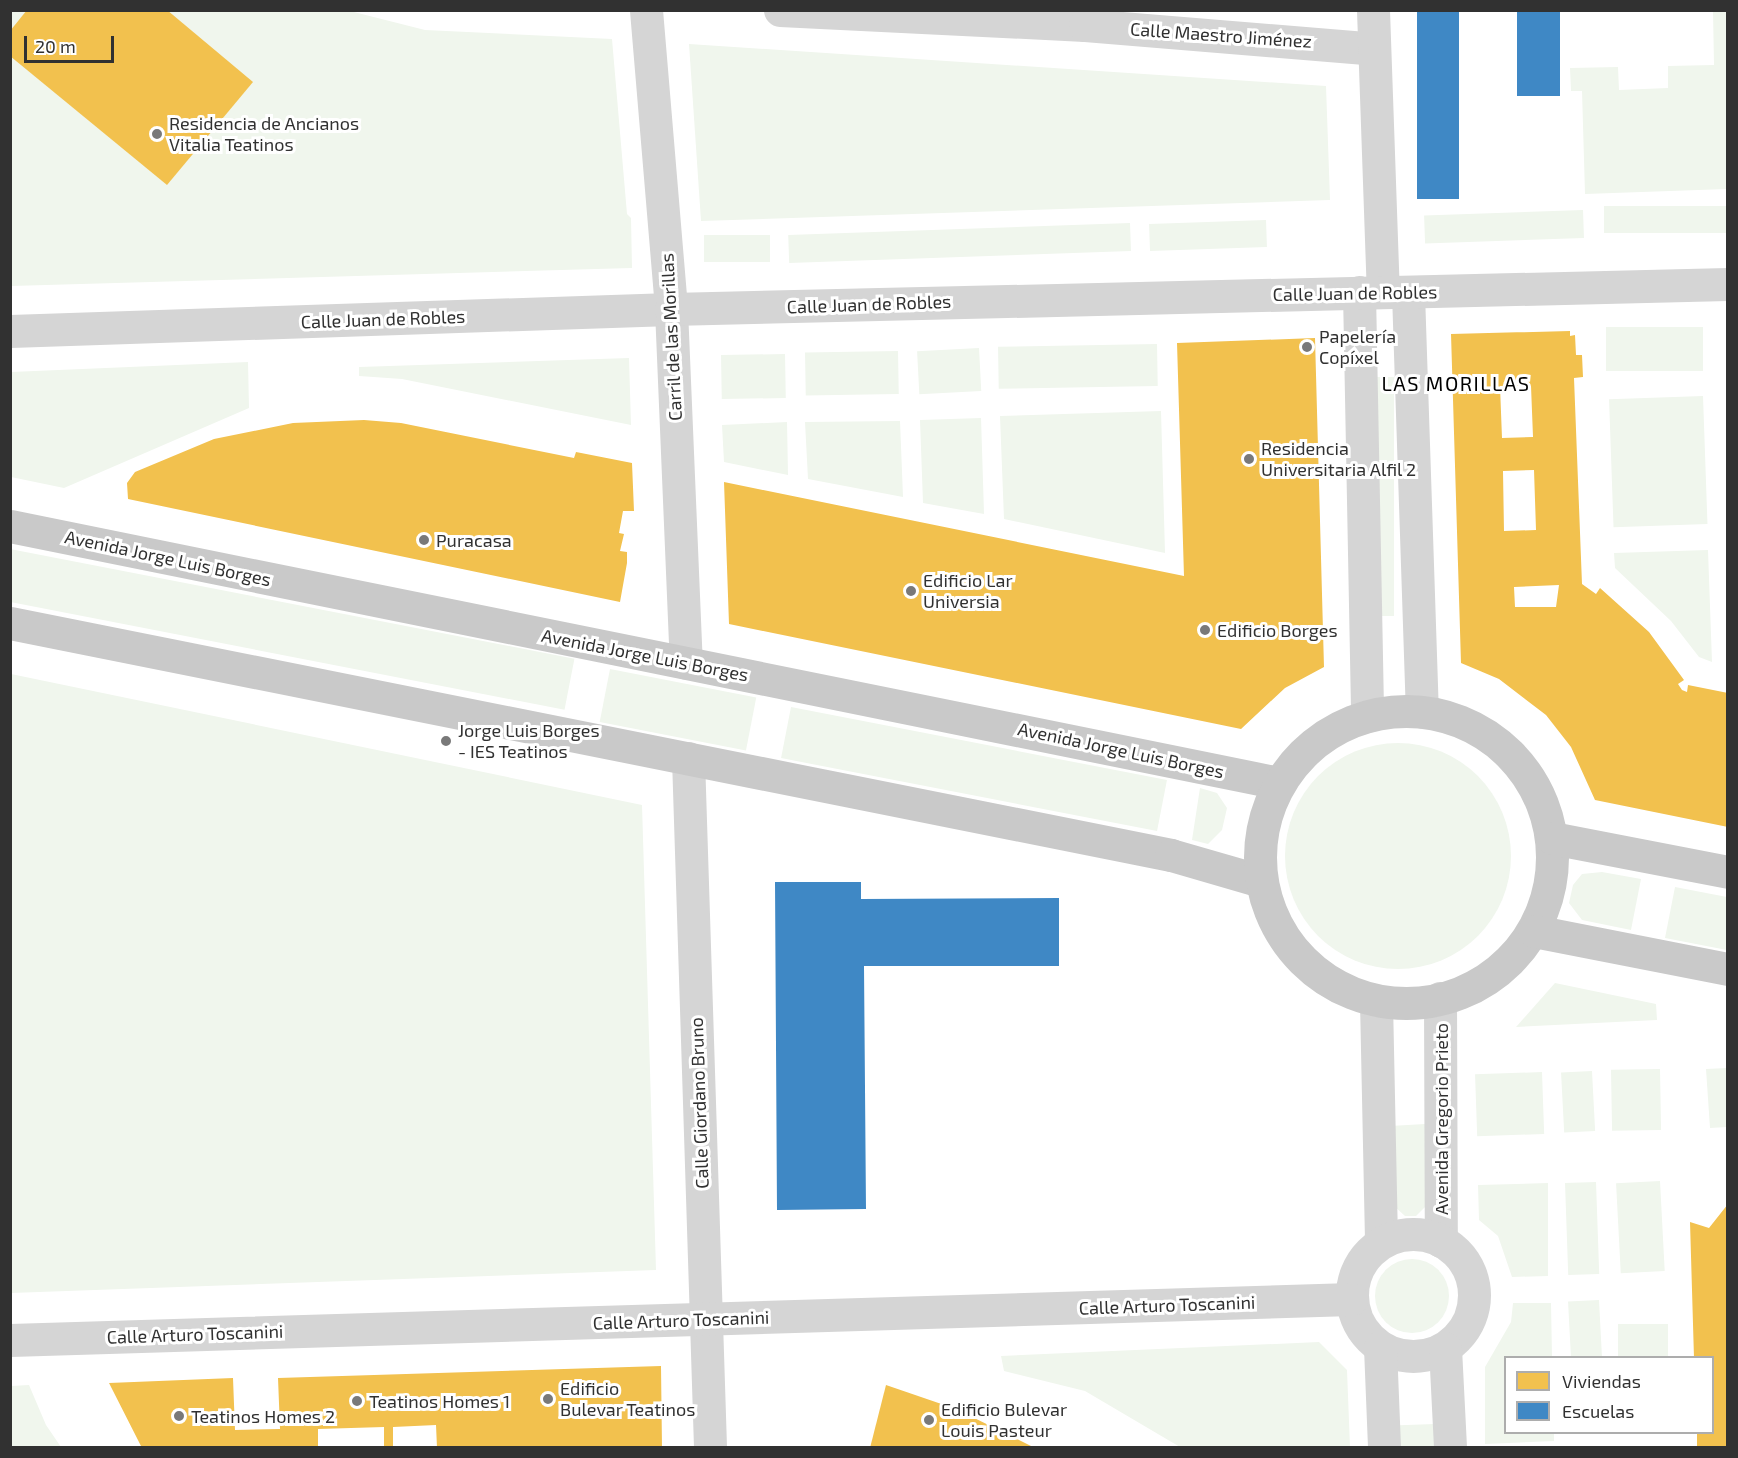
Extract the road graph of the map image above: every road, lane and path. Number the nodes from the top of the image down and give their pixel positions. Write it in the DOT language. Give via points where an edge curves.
graph roads {
  1 [pos="646,10"];
  2 [pos="780,10"];
  3 [pos="1373,10"];
  4 [pos="1085,18"];
  5 [pos="1374,49"];
  6 [pos="1728,284"];
  7 [pos="1384,293"];
  8 [pos="671,309"];
  9 [pos="10,332"];
  10 [pos="10,526"];
  11 [pos="10,622"];
  12 [pos="686,663"];
  13 [pos="1422,712"];
  14 [pos="1367,716"];
  15 [pos="688,758"];
  16 [pos="1279,783"];
  17 [pos="1552,838"];
  18 [pos="1728,872"];
  19 [pos="1261,881"];
  20 [pos="1534,931"];
  21 [pos="1728,969"];
  22 [pos="1440,998"];
  23 [pos="1376,1000"];
  24 [pos="1441,1240"];
  25 [pos="1381,1241"];
  26 [pos="1351,1299"];
  27 [pos="705,1320"];
  28 [pos="10,1340"];
  29 [pos="1380,1347"];
  30 [pos="1445,1348"];
  31 [pos="710,1448"];
  32 [pos="1384,1448"];
  33 [pos="1450,1448"];
  1 -- 8 [label="street, Carril de las Morillas"];
  2 -- 4 [label="street, Calle Maestro Jiménez"];
  3 -- 5 [label="street"];
  4 -- 5 [label="street, Calle Maestro Jiménez"];
  5 -- 7 [label="street"];
  6 -- 7 [label="street, Calle Juan de Robles"];
  7 -- 8 [label="street, Calle Juan de Robles"];
  7 -- 13 [label="street"];
  7 -- 14 [label="street"];
  8 -- 9 [label="street, Calle Juan de Robles"];
  8 -- 12 [label="street, Carril de las Morillas"];
  10 -- 12 [label="main road, Avenida Jorge Luis Borges"];
  11 -- 15 [label="main road"];
  12 -- 16 [label="main road, Avenida Jorge Luis Borges"];
  13 -- 14 [label="main road"];
  13 -- 17 [label="main road" via="1469,725 1509,753 1537,792"];
  14 -- 16 [label="main road" via="1332,730 1302,753"];
  15 -- 19 [label="main road" via="1171,855"];
  15 -- 27 [label="street, Calle Giordano Bruno"];
  16 -- 19 [label="main road" via="1262,831"];
  17 -- 18 [label="main road"];
  17 -- 20 [label="main road" via="1552,876"];
  19 -- 23 [label="main road" via="1274,922 1300,958 1335,985"];
  20 -- 21 [label="main road"];
  20 -- 22 [label="main road" via="1502,968 1474,987"];
  22 -- 23 [label="main road" via="1410,1003"];
  22 -- 24 [label="street, Avenida Gregorio Prieto"];
  23 -- 25 [label="street"];
  24 -- 25 [label="street" via="1415,1233"];
  24 -- 30 [label="street" via="1470,1270 1475,1298 1468,1323"];
  25 -- 26 [label="street" via="1357,1268"];
  26 -- 27 [label="street, Calle Arturo Toscanini"];
  26 -- 29 [label="street" via="1358,1323"];
  27 -- 28 [label="street, Calle Arturo Toscanini"];
  27 -- 31 [label="street, Calle Giordano Bruno"];
  29 -- 30 [label="street" via="1414,1357"];
  29 -- 32 [label="street"];
  30 -- 33 [label="street"];
}
